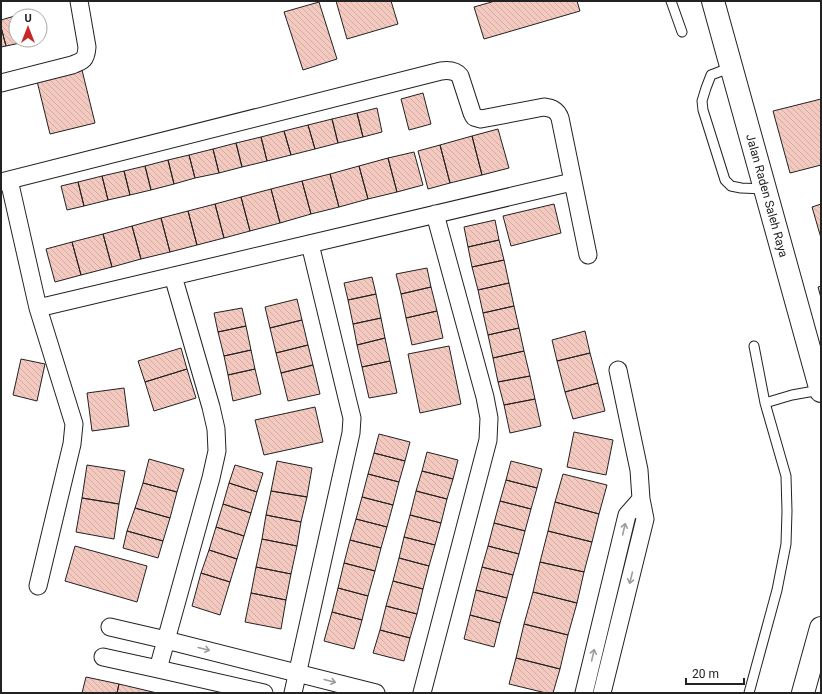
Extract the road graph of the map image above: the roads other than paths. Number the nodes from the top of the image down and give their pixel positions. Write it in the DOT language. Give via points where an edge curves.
graph roads {
  1 [pos="79,1"];
  2 [pos="671,1"];
  3 [pos="713,1"];
  4 [pos="682,32"];
  5 [pos="732,67"];
  6 [pos="1,83"];
  7 [pos="5,181"];
  8 [pos="572,182"];
  9 [pos="765,189"];
  10 [pos="435,214"];
  11 [pos="310,244"];
  12 [pos="588,255"];
  13 [pos="173,276"];
  14 [pos="38,308"];
  15 [pos="754,346"];
  16 [pos="618,370"];
  17 [pos="821,390"];
  18 [pos="765,403"];
  19 [pos="641,499"];
  20 [pos="38,586"];
  21 [pos="110,627"];
  22 [pos="821,628"];
  23 [pos="166,640"];
  24 [pos="103,657"];
  25 [pos="158,668"];
  26 [pos="298,673"];
  27 [pos="264,693"];
  28 [pos="293,693"];
  29 [pos="376,693"];
  30 [pos="422,693"];
  31 [pos="584,693"];
  32 [pos="602,693"];
  33 [pos="749,693"];
  34 [pos="803,693"];
  1 -- 6 [label="street" via="87,47 87,54 82,61"];
  2 -- 4 [label="lane"];
  3 -- 5 [label="main road, Jalan Raden Saleh Raya"];
  5 -- 9 [label="main road, Jalan Raden Saleh Raya"];
  5 -- 9 [label="lane" via="711,75 702,101 703,110 725,180 731,186"];
  7 -- 8 [label="street" via="446,70 460,76 476,118 544,107 552,108 560,118"];
  7 -- 14 [label="street"];
  8 -- 10 [label="street"];
  8 -- 12 [label="street"];
  9 -- 17 [label="main road, Jalan Raden Saleh Raya"];
  10 -- 11 [label="street"];
  10 -- 30 [label="street" via="490,418 488,440"];
  11 -- 13 [label="street"];
  11 -- 26 [label="street" via="352,418 351,433"];
  13 -- 14 [label="street"];
  13 -- 23 [label="street" via="211,407 216,429 216,451 211,478"];
  14 -- 20 [label="street" via="74,424 72,444"];
  15 -- 18 [label="lane"];
  16 -- 19 [label="street" via="639,470"];
  17 -- 18 [label="lane"];
  18 -- 33 [label="lane" via="786,476 786,544 777,590"];
  31 -- 19 [label="street, one-way" via="627,515"];
  19 -- 32 [label="street, one-way" via="645,519"];
  21 -- 23 [label="street"];
  22 -- 34 [label="main road"];
  23 -- 25 [label="street"];
  23 -- 26 [label="street, one-way"];
  24 -- 25 [label="street"];
  25 -- 27 [label="street"];
  26 -- 28 [label="street"];
  26 -- 29 [label="street, one-way"];
}
